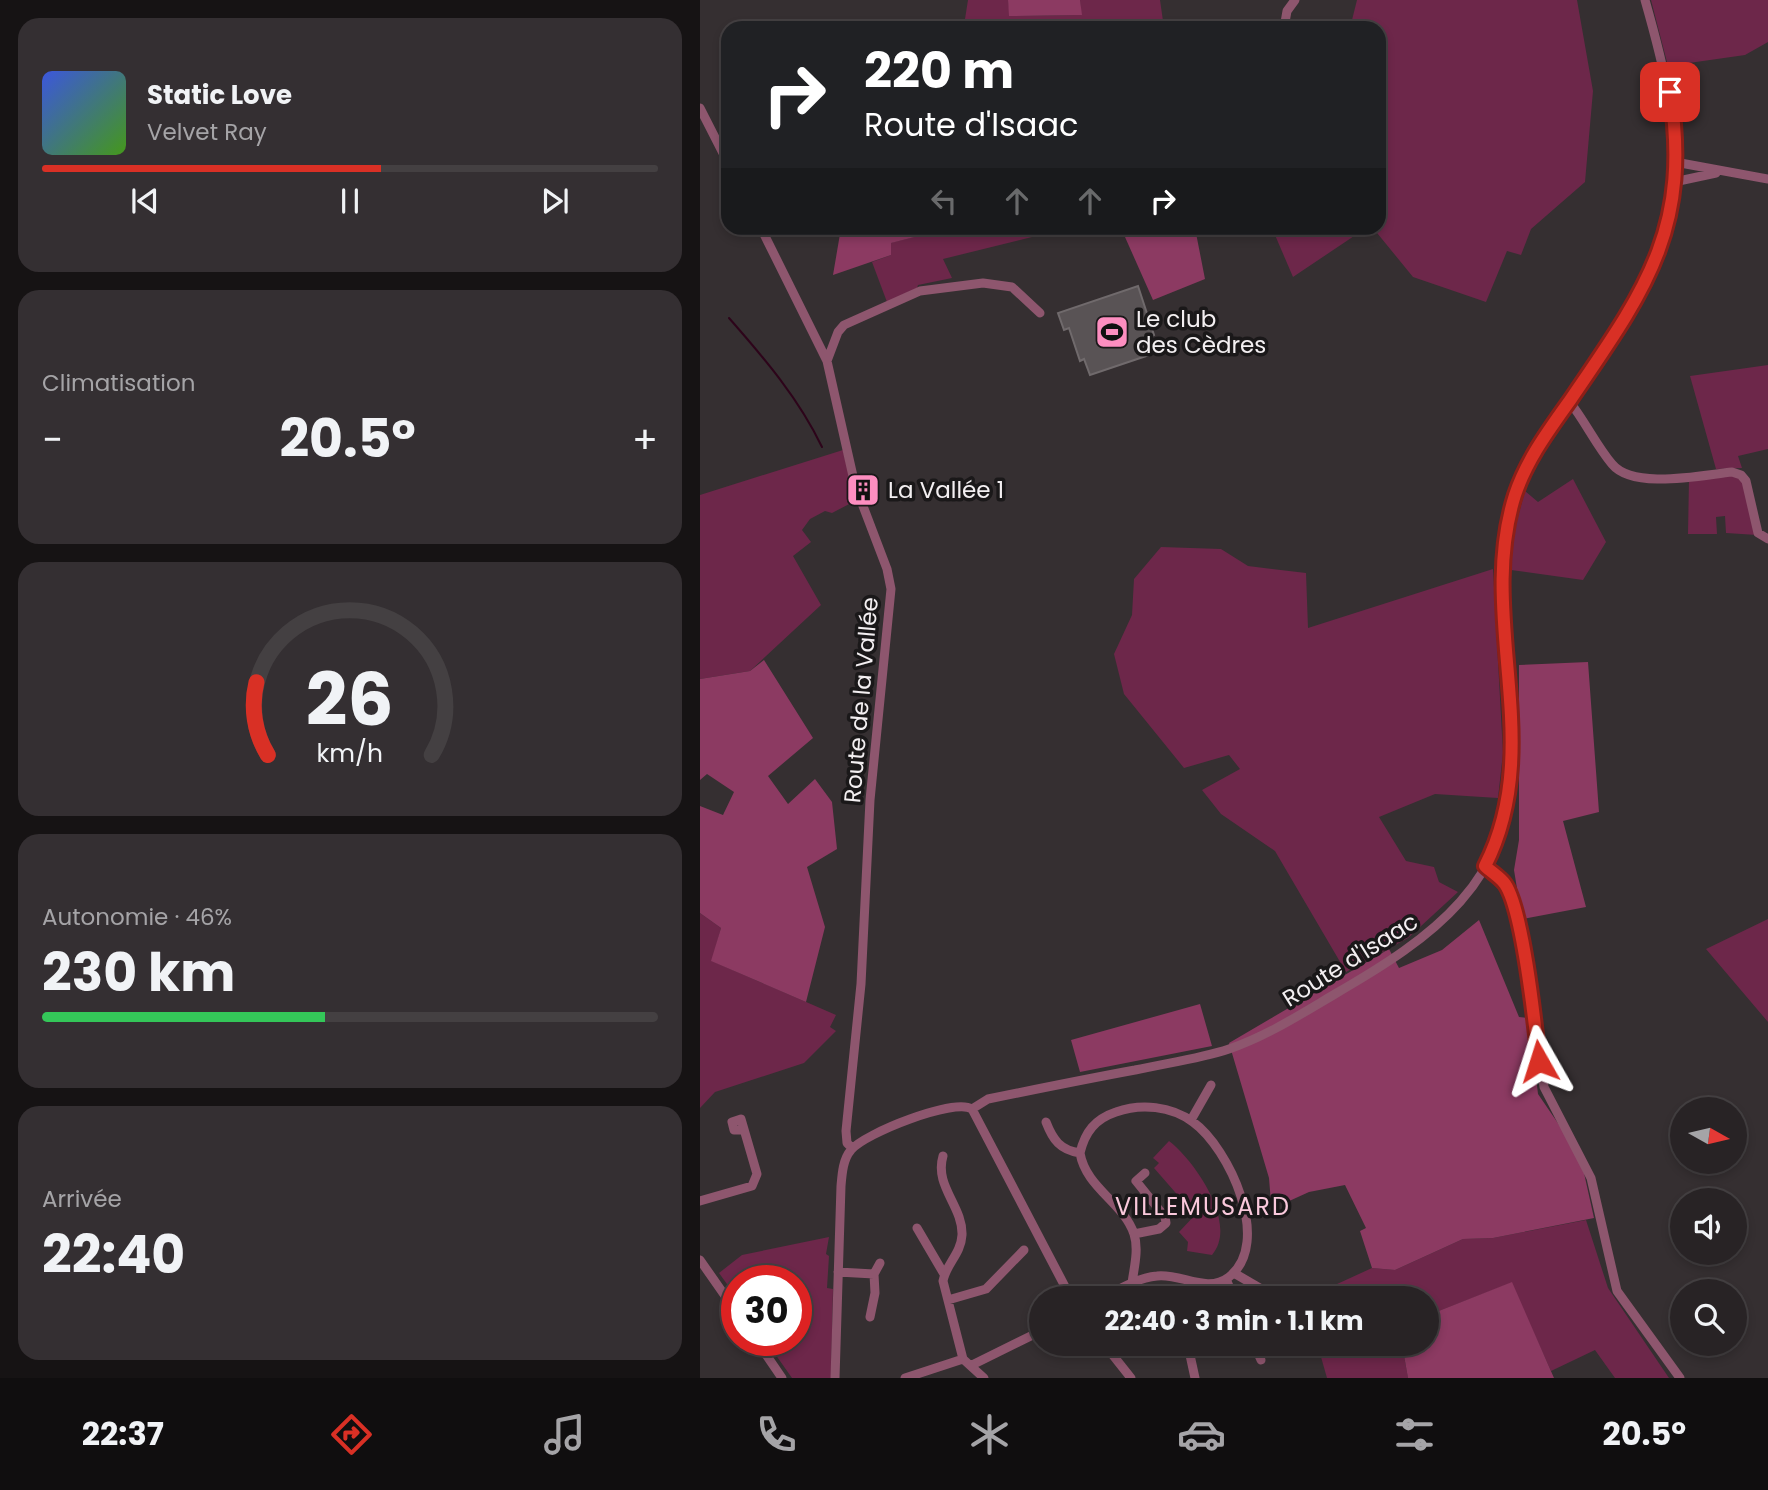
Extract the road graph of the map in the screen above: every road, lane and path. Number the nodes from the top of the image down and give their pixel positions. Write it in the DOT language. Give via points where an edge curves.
graph roads {
  1 [pos="1295,0"];
  2 [pos="1645,0"];
  3 [pos="1285,21"];
  4 [pos="700,108"];
  5 [pos="721,149"];
  6 [pos="1675,162"];
  7 [pos="1718,172"];
  8 [pos="1768,179"];
  9 [pos="1674,182"];
  10 [pos="764,235"];
  11 [pos="1040,313"];
  12 [pos="827,361"];
  13 [pos="1569,401"];
  14 [pos="1768,539"];
  15 [pos="1485,866"];
  16 [pos="1210,1086"];
  17 [pos="972,1109"];
  18 [pos="1191,1120"];
  19 [pos="1046,1122"];
  20 [pos="744,1130"];
  21 [pos="852,1148"];
  22 [pos="1080,1153"];
  23 [pos="943,1156"];
  24 [pos="1145,1173"];
  25 [pos="700,1201"];
  26 [pos="918,1228"];
  27 [pos="1134,1234"];
  28 [pos="1024,1250"];
  29 [pos="700,1260"];
  30 [pos="880,1263"];
  31 [pos="838,1272"];
  32 [pos="874,1274"];
  33 [pos="944,1274"];
  34 [pos="1230,1276"];
  35 [pos="1132,1283"];
  36 [pos="1066,1286"];
  37 [pos="1126,1286"];
  38 [pos="1232,1286"];
  39 [pos="1254,1286"];
  40 [pos="721,1290"];
  41 [pos="948,1300"];
  42 [pos="870,1317"];
  43 [pos="1029,1337"];
  44 [pos="767,1356"];
  45 [pos="1114,1356"];
  46 [pos="1190,1356"];
  47 [pos="1259,1356"];
  48 [pos="963,1359"];
  49 [pos="1261,1360"];
  50 [pos="972,1365"];
  51 [pos="782,1378"];
  52 [pos="835,1378"];
  53 [pos="905,1378"];
  54 [pos="984,1378"];
  55 [pos="1131,1378"];
  56 [pos="1195,1378"];
  57 [pos="1680,1378"];
  1 -- 3 [label="street"];
  2 -- 6 [label="street, Route d'Isaac" via="1670,92"];
  4 -- 5 [label="street"];
  6 -- 7 [label="street"];
  6 -- 9 [label="street, Route d'Isaac"];
  7 -- 8 [label="street"];
  7 -- 9 [label="street"];
  9 -- 13 [label="street, Route d'Isaac" via="1667,225 1650,276 1631,313"];
  10 -- 12 [label="street, Route de la Vallée"];
  11 -- 12 [label="street" via="1021,294 1002,284 920,290 844,325"];
  12 -- 21 [label="street, Route de la Vallée" via="859,502 891,589 846,1130"];
  13 -- 14 [label="street" via="1613,466 1631,476 1655,480 1732,472 1741,475 1758,533"];
  13 -- 15 [label="street, Route d'Isaac" via="1526,468 1506,530 1503,575 1512,778 1500,834"];
  15 -- 17 [label="street, Route d'Isaac" via="1463,900 1417,944 1267,1033 1218,1052 988,1099"];
  15 -- 57 [label="street" via="1505,884 1513,905 1544,1087 1591,1178 1617,1291"];
  16 -- 18 [label="street"];
  17 -- 21 [label="street, Route d'Isaac" via="956,1105 928,1114"];
  17 -- 36 [label="street"];
  18 -- 22 [label="street" via="1164,1109 1120,1111 1094,1124"];
  18 -- 34 [label="street" via="1227,1165 1245,1213 1245,1250"];
  19 -- 22 [label="street" via="1052,1139 1068,1151"];
  20 -- 25 [label="street" via="757,1174 752,1186"];
  21 -- 31 [label="street" via="842,1174"];
  22 -- 27 [label="street" via="1089,1178"];
  23 -- 33 [label="street" via="940,1174 962,1234 957,1255"];
  24 -- 27 [label="street" via="1136,1181 1166,1223"];
  26 -- 33 [label="street"];
  27 -- 35 [label="street"];
  28 -- 41 [label="street" via="986,1289"];
  29 -- 40 [label="street"];
  30 -- 32 [label="street"];
  31 -- 32 [label="street"];
  31 -- 52 [label="street"];
  32 -- 42 [label="street"];
  33 -- 41 [label="street"];
  34 -- 35 [label="street" via="1201,1284 1157,1276"];
  34 -- 38 [label="street"];
  34 -- 39 [label="street"];
  35 -- 37 [label="street"];
  41 -- 48 [label="street"];
  43 -- 50 [label="street"];
  44 -- 51 [label="street"];
  45 -- 55 [label="street"];
  46 -- 56 [label="street"];
  47 -- 49 [label="street"];
  48 -- 50 [label="street"];
  48 -- 53 [label="street"];
  50 -- 54 [label="street"];
}
